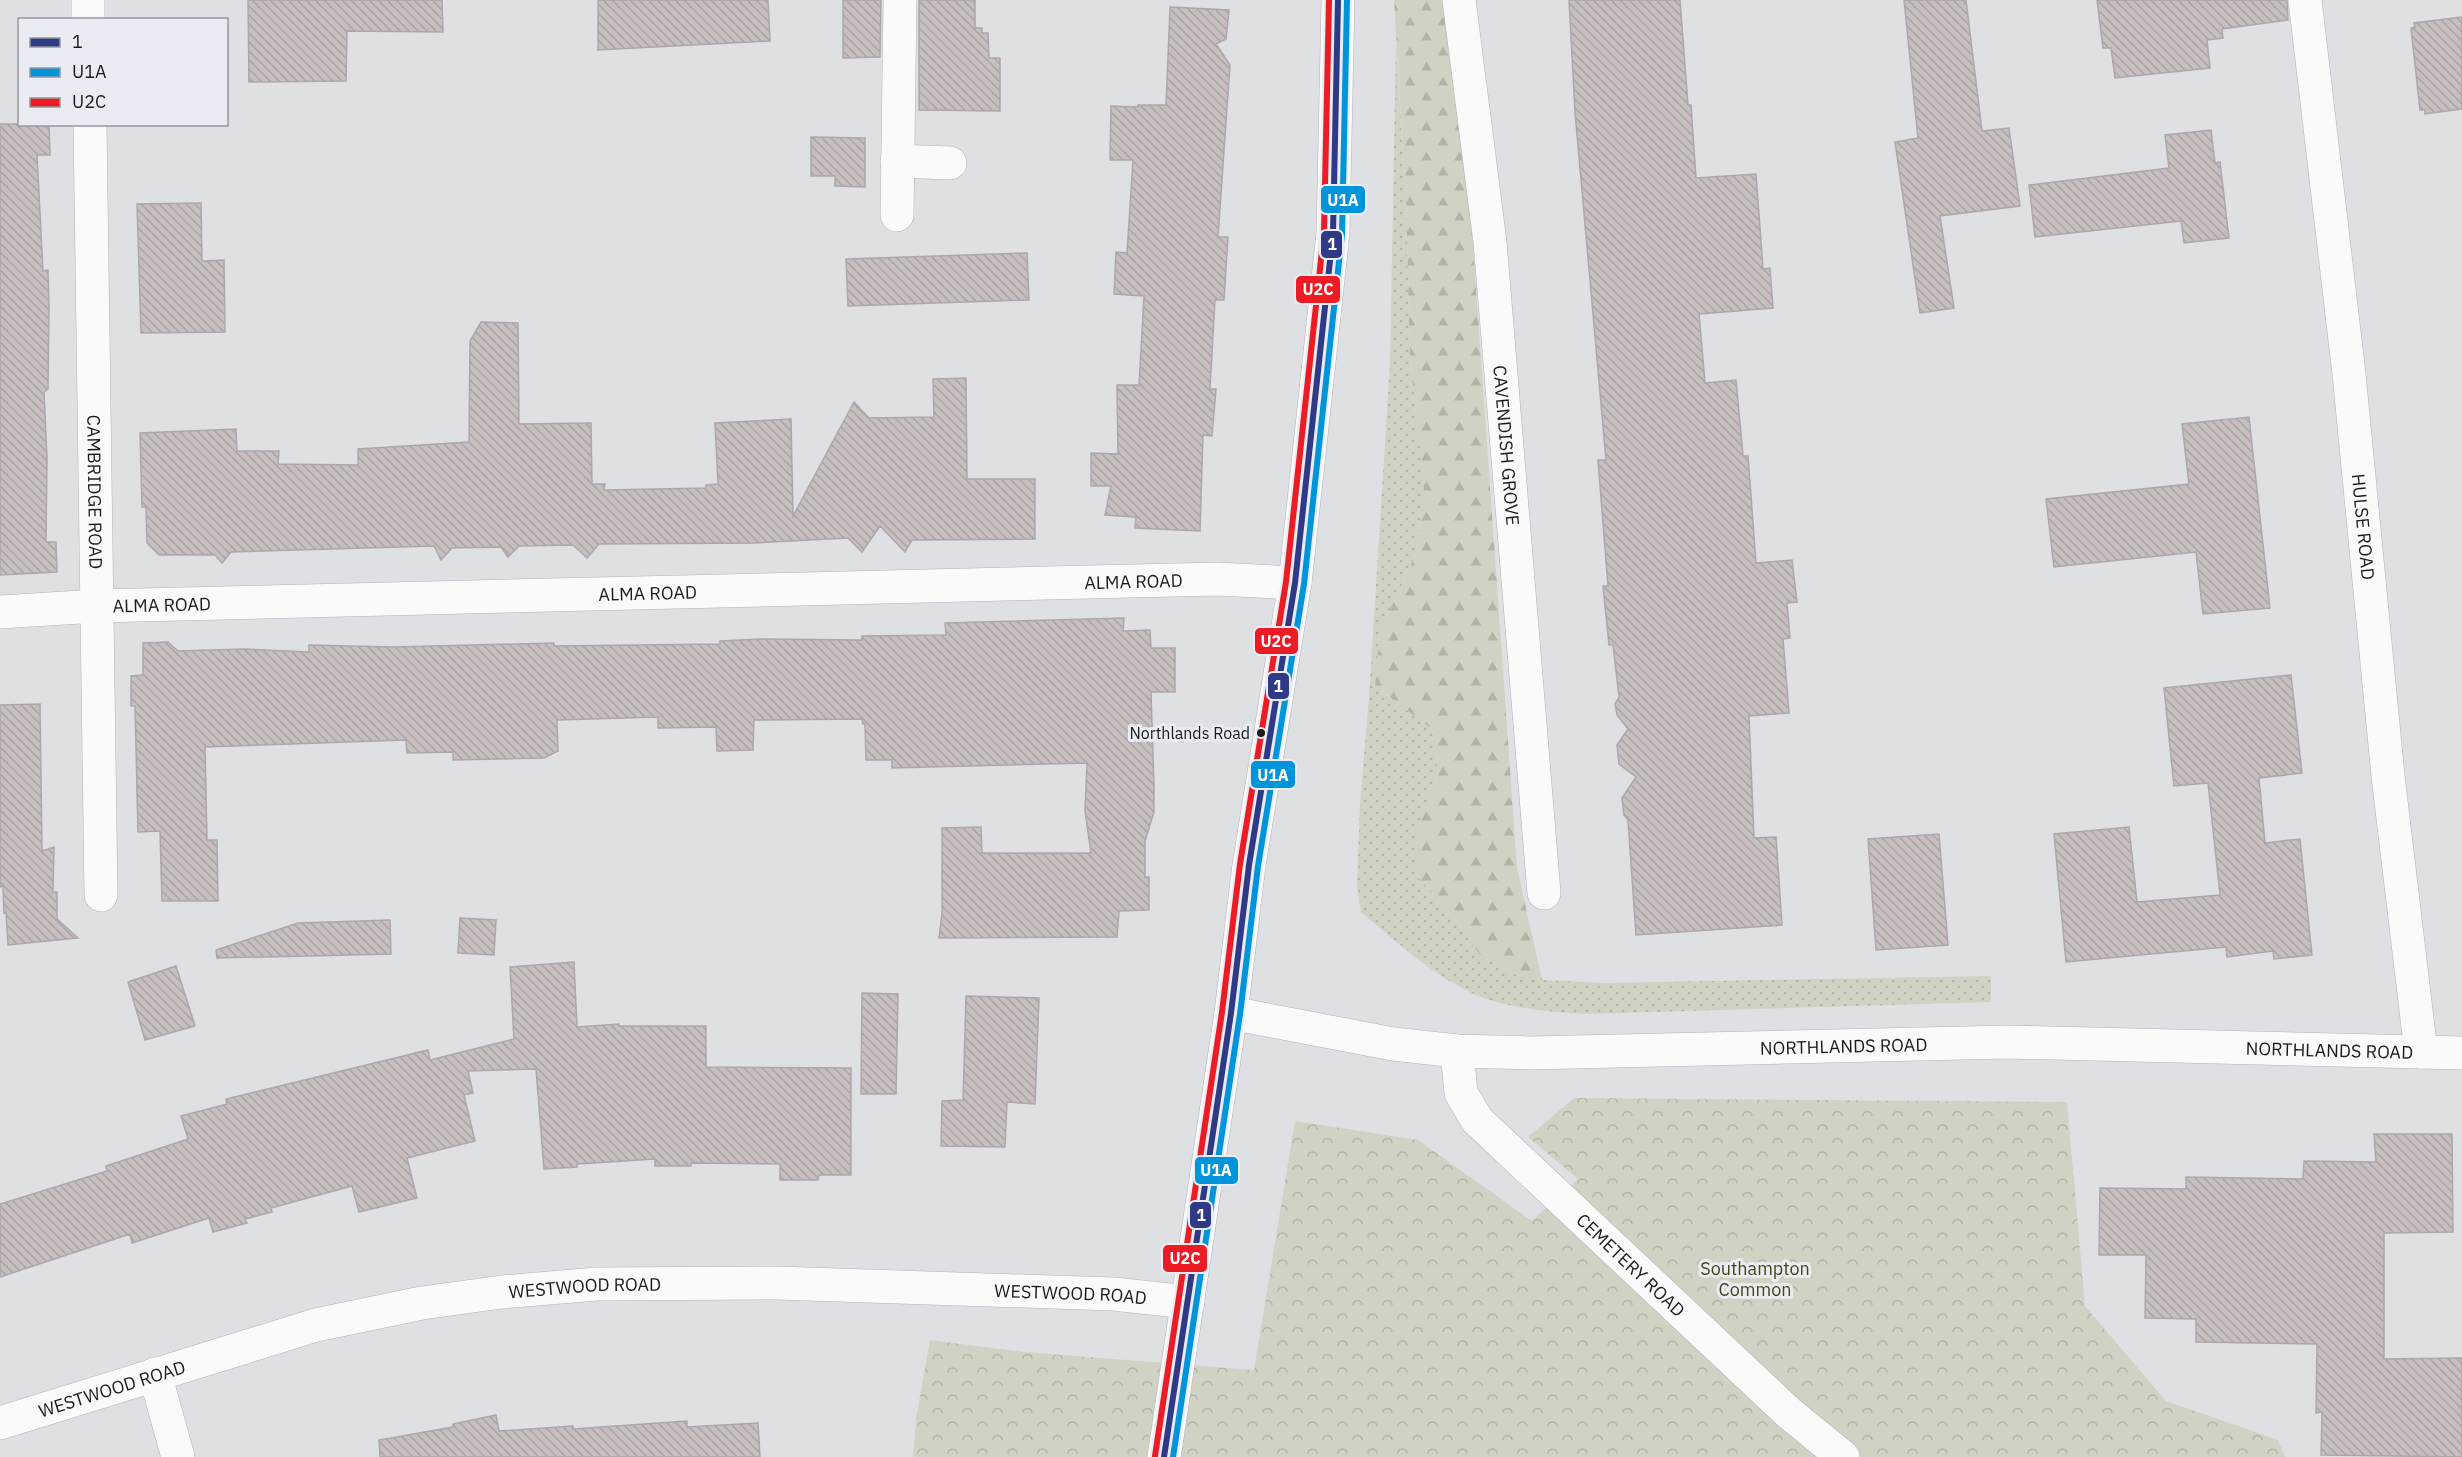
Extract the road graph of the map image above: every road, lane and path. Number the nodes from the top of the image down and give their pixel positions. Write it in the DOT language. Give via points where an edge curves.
graph roads {
  1 [pos="88,0"];
  2 [pos="900,0"];
  3 [pos="1338,0"];
  4 [pos="1459,0"];
  5 [pos="2305,0"];
  6 [pos="88,18"];
  7 [pos="90,126"];
  8 [pos="897,161"];
  9 [pos="950,162"];
  10 [pos="897,215"];
  11 [pos="1295,583"];
  12 [pos="97,606"];
  13 [pos="0,612"];
  14 [pos="1544,893"];
  15 [pos="101,895"];
  16 [pos="1231,1013"];
  17 [pos="1457,1051"];
  18 [pos="2421,1052"];
  19 [pos="2462,1053"];
  20 [pos="1188,1302"];
  21 [pos="155,1374"];
  22 [pos="0,1423"];
  23 [pos="178,1457"];
  24 [pos="1164,1457"];
  25 [pos="1843,1457"];
  1 -- 6 [label="street"];
  2 -- 8 [label="street"];
  3 -- 11 [label="street" via="1333,233"];
  4 -- 14 [label="street, CAVENDISH GROVE" via="1490,242"];
  5 -- 18 [label="street, HULSE ROAD"];
  7 -- 12 [label="street, CAMBRIDGE ROAD"];
  8 -- 9 [label="street"];
  8 -- 10 [label="street"];
  11 -- 12 [label="street, ALMA ROAD" via="1217,579"];
  11 -- 16 [label="street" via="1249,865"];
  12 -- 13 [label="street, ALMA ROAD"];
  12 -- 15 [label="street, CAMBRIDGE ROAD"];
  16 -- 17 [label="street, NORTHLANDS ROAD" via="1393,1044"];
  16 -- 20 [label="street"];
  17 -- 18 [label="street, NORTHLANDS ROAD" via="1531,1053 2008,1042"];
  17 -- 25 [label="street, CEMETERY ROAD" via="1461,1093 1478,1120 1789,1413"];
  18 -- 19 [label="street, NORTHLANDS ROAD"];
  20 -- 21 [label="street, WESTWOOD ROAD" via="1113,1294 788,1284 597,1284 422,1303 316,1325"];
  20 -- 24 [label="street"];
  21 -- 22 [label="street, WESTWOOD ROAD"];
  21 -- 23 [label="street"];
}
